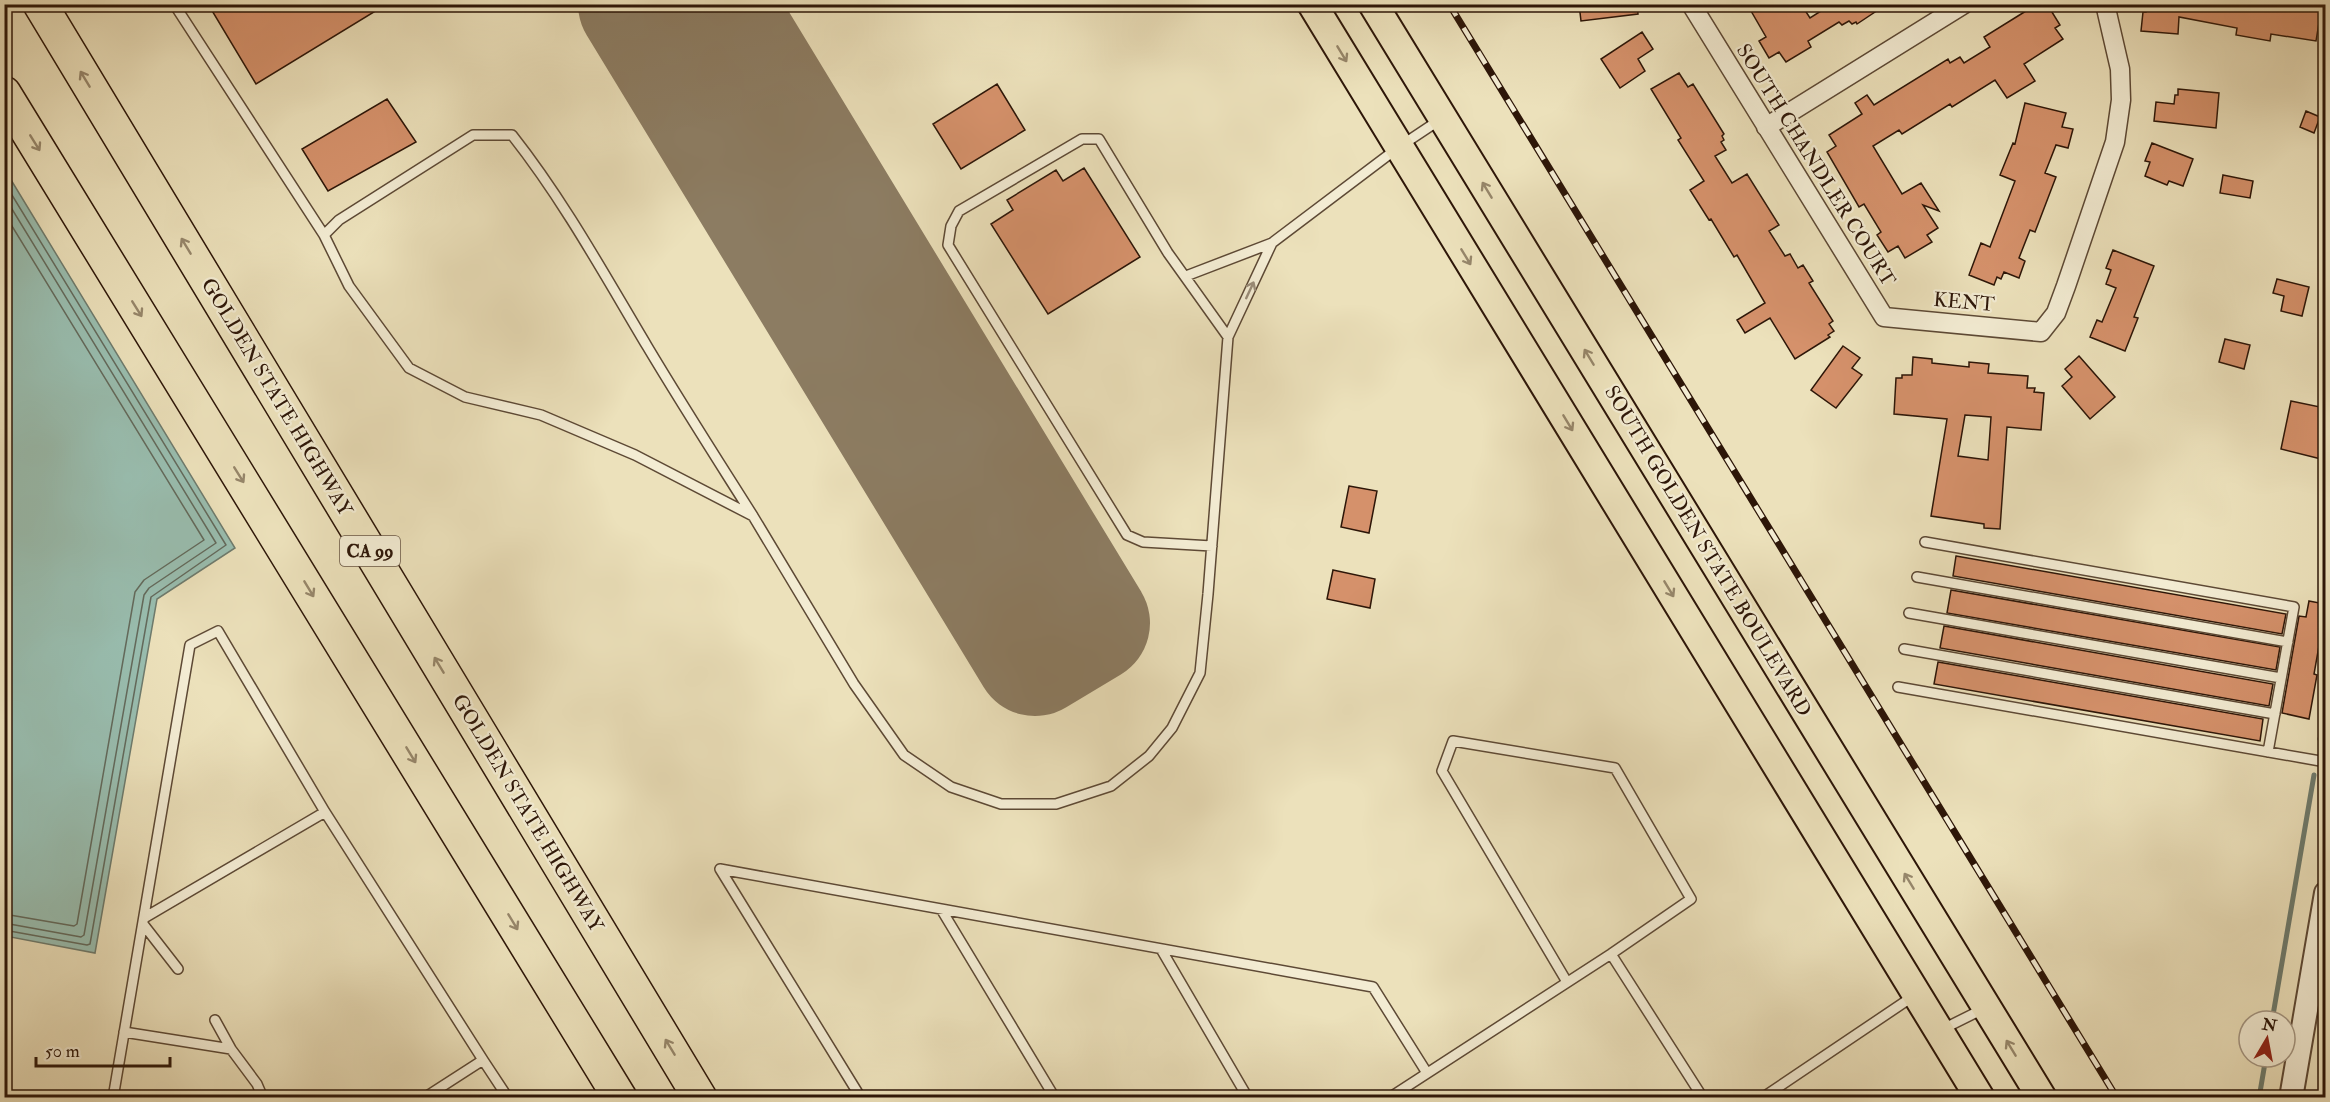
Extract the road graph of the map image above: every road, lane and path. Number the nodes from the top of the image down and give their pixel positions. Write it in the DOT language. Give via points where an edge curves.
graph roads {
  1 [pos="40,4"];
  2 [pos="174,4"];
  3 [pos="1312,4"];
  4 [pos="1373,4"];
  5 [pos="1691,4"];
  6 [pos="1964,4"];
  7 [pos="2105,4"];
  8 [pos="4,93"];
  9 [pos="1443,118"];
  10 [pos="1766,127"];
  11 [pos="1399,147"];
  12 [pos="324,235"];
  13 [pos="1272,243"];
  14 [pos="1186,276"];
  15 [pos="1884,317"];
  16 [pos="1228,337"];
  17 [pos="753,516"];
  18 [pos="1925,542"];
  19 [pos="1212,546"];
  20 [pos="1917,577"];
  21 [pos="1909,613"];
  22 [pos="2288,642"];
  23 [pos="1904,649"];
  24 [pos="2281,678"];
  25 [pos="1898,687"];
  26 [pos="2275,714"];
  27 [pos="2268,752"];
  28 [pos="2325,762"];
  29 [pos="325,812"];
  30 [pos="2325,893"];
  31 [pos="941,909"];
  32 [pos="144,921"];
  33 [pos="1161,949"];
  34 [pos="1611,954"];
  35 [pos="178,969"];
  36 [pos="1567,982"];
  37 [pos="1917,993"];
  38 [pos="1986,1007"];
  39 [pos="215,1020"];
  40 [pos="1939,1031"];
  41 [pos="124,1032"];
  42 [pos="231,1049"];
  43 [pos="483,1060"];
  44 [pos="1427,1073"];
  45 [pos="113,1098"];
  46 [pos="263,1098"];
  47 [pos="424,1098"];
  48 [pos="508,1098"];
  49 [pos="620,1098"];
  50 [pos="700,1098"];
  51 [pos="861,1098"];
  52 [pos="1056,1098"];
  53 [pos="1248,1098"];
  54 [pos="1389,1098"];
  55 [pos="1703,1098"];
  56 [pos="1762,1098"];
  57 [pos="1980,1098"];
  58 [pos="2042,1098"];
  59 [pos="2291,1098"];
  50 -- 1 [label="highway, GOLDEN STATE HIGHWAY / CA 99, one-way"];
  2 -- 12 [label="lane"];
  3 -- 11 [label="main road, one-way"];
  4 -- 9 [label="main road, SOUTH GOLDEN STATE BOULEVARD"];
  5 -- 10 [label="street, SOUTH CHANDLER COURT"];
  6 -- 10 [label="street"];
  7 -- 15 [label="street, KENT" via="2120,69 2121,100 2115,142 2056,313 2041,332"];
  8 -- 49 [label="highway, one-way"];
  9 -- 11 [label="lane"];
  38 -- 9 [label="main road, SOUTH GOLDEN STATE BOULEVARD, one-way"];
  10 -- 15 [label="street, SOUTH CHANDLER COURT"];
  11 -- 13 [label="lane"];
  11 -- 37 [label="main road, one-way"];
  12 -- 17 [label="lane" via="349,286 409,368 465,397 541,415 635,455"];
  12 -- 17 [label="lane" via="339,220 473,135 512,135 580,234"];
  13 -- 14 [label="lane"];
  16 -- 13 [label="lane, one-way"];
  14 -- 16 [label="lane"];
  14 -- 19 [label="lane" via="1099,139 1082,139 959,210 951,226 948,245 1127,535 1143,542"];
  16 -- 19 [label="lane"];
  17 -- 19 [label="lane" via="854,684 904,755 951,787 1001,804 1056,804 1111,786 1149,756 1167,735 1200,674"];
  18 -- 22 [label="lane" via="2294,606"];
  20 -- 22 [label="lane"];
  21 -- 24 [label="lane"];
  22 -- 24 [label="lane"];
  23 -- 26 [label="lane"];
  24 -- 26 [label="lane"];
  25 -- 27 [label="lane"];
  26 -- 27 [label="lane"];
  27 -- 28 [label="lane"];
  29 -- 32 [label="lane"];
  29 -- 32 [label="lane" via="218,631 190,645"];
  29 -- 43 [label="lane"];
  30 -- 59 [label="street"];
  31 -- 33 [label="lane"];
  31 -- 51 [label="lane" via="720,869"];
  31 -- 52 [label="lane"];
  32 -- 35 [label="lane"];
  32 -- 41 [label="lane"];
  33 -- 44 [label="lane" via="1373,987"];
  33 -- 53 [label="lane"];
  34 -- 36 [label="lane"];
  34 -- 36 [label="lane" via="1691,899 1615,768 1453,741 1442,771"];
  34 -- 55 [label="lane"];
  36 -- 44 [label="lane"];
  37 -- 40 [label="main road"];
  37 -- 56 [label="lane"];
  38 -- 40 [label="lane"];
  58 -- 38 [label="main road, SOUTH GOLDEN STATE BOULEVARD, one-way"];
  39 -- 42 [label="lane"];
  40 -- 57 [label="main road"];
  41 -- 42 [label="lane"];
  41 -- 45 [label="lane"];
  42 -- 46 [label="lane"];
  43 -- 47 [label="lane"];
  43 -- 48 [label="lane"];
  44 -- 54 [label="lane"];
}
